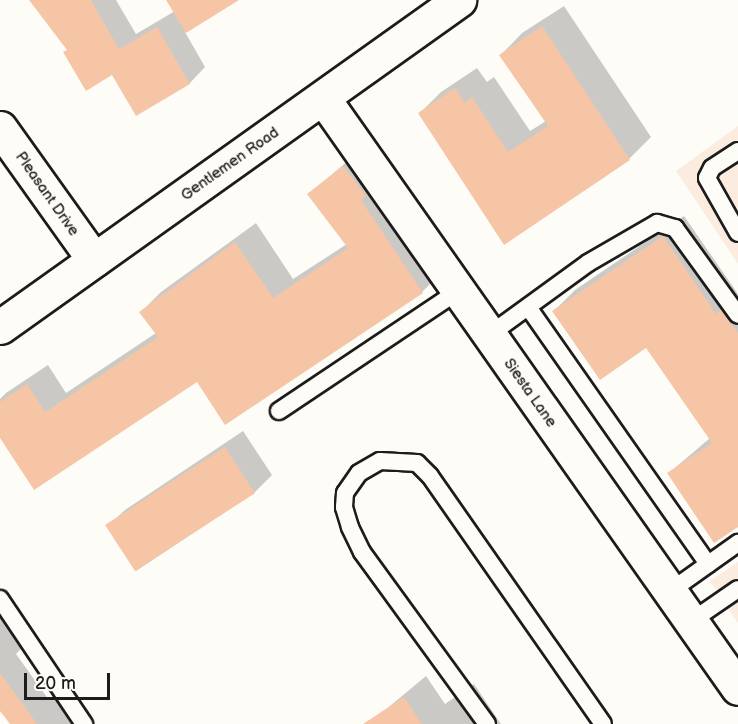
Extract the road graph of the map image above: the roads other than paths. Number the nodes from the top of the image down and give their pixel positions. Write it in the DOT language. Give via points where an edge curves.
graph roads {
  1 [pos="459,0"];
  2 [pos="323,98"];
  3 [pos="0,128"];
  4 [pos="738,150"];
  5 [pos="738,233"];
  6 [pos="94,260"];
  7 [pos="458,291"];
  8 [pos="528,307"];
  9 [pos="738,315"];
  10 [pos="0,327"];
  11 [pos="489,335"];
  12 [pos="279,411"];
  13 [pos="738,543"];
  14 [pos="708,564"];
  15 [pos="738,589"];
  16 [pos="669,592"];
  17 [pos="0,599"];
  18 [pos="690,622"];
  19 [pos="738,687"];
  20 [pos="84,724"];
  21 [pos="487,724"];
  22 [pos="603,724"];
  1 -- 2 [label="street, Gentlemen Road"];
  2 -- 6 [label="street, Gentlemen Road"];
  2 -- 7 [label="street, Siesta Lane"];
  3 -- 6 [label="street, Pleasant Drive"];
  4 -- 5 [label="lane" via="712,168 707,178"];
  6 -- 10 [label="street, Gentlemen Road"];
  7 -- 11 [label="street, Siesta Lane"];
  7 -- 12 [label="lane"];
  8 -- 9 [label="lane" via="588,263 657,223 675,228"];
  8 -- 11 [label="lane"];
  8 -- 14 [label="lane"];
  11 -- 16 [label="street, Siesta Lane"];
  13 -- 14 [label="lane"];
  14 -- 16 [label="lane"];
  15 -- 18 [label="lane"];
  16 -- 18 [label="street, Siesta Lane"];
  17 -- 20 [label="lane"];
  18 -- 19 [label="street, Siesta Lane"];
  21 -- 22 [label="lane" via="362,552 350,527 344,507 345,493 359,473 380,461 410,461 430,476"];
}
